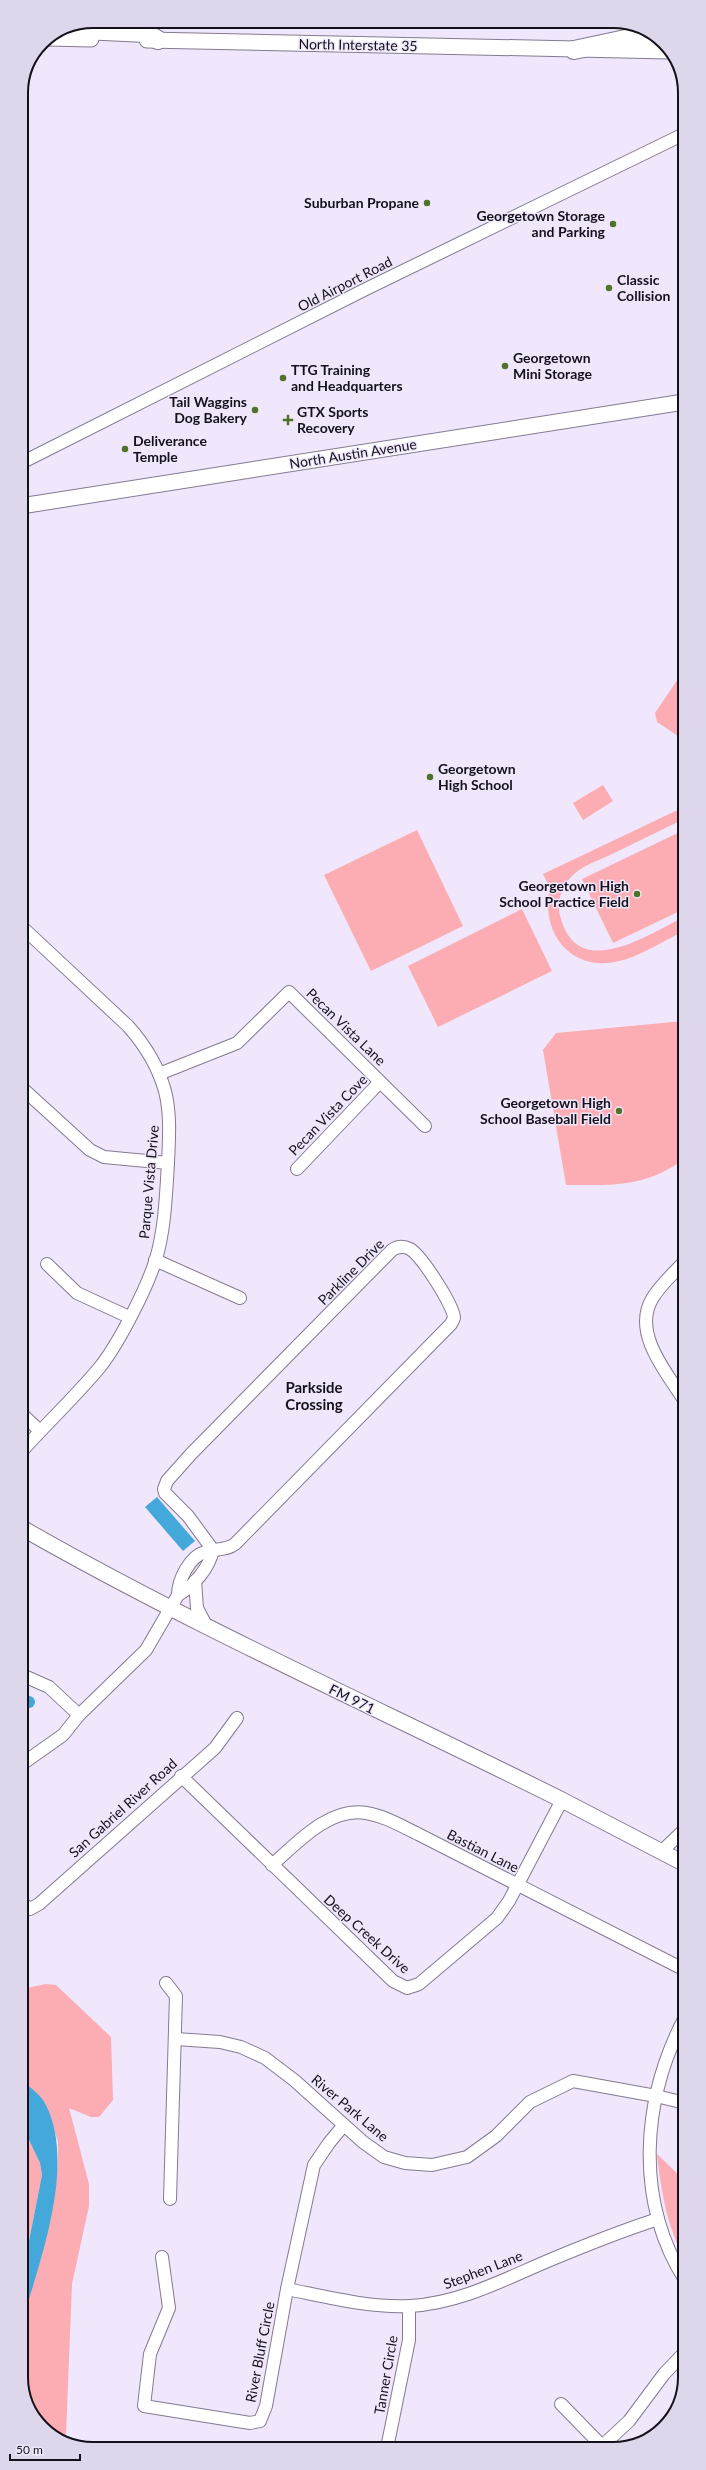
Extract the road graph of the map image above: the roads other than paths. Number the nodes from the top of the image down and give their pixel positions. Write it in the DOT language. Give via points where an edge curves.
graph roads {
  1 [pos="78,30"];
  2 [pos="58,38"];
  3 [pos="647,38"];
  4 [pos="158,40"];
  5 [pos="574,50"];
  6 [pos="663,51"];
  7 [pos="678,137"];
  8 [pos="678,403"];
  9 [pos="28,459"];
  10 [pos="28,505"];
  11 [pos="28,933"];
  12 [pos="160,1074"];
  13 [pos="380,1082"];
  14 [pos="28,1093"];
  15 [pos="425,1126"];
  16 [pos="168,1163"];
  17 [pos="297,1169"];
  18 [pos="155,1260"];
  19 [pos="47,1264"];
  20 [pos="678,1269"];
  21 [pos="240,1298"];
  22 [pos="129,1317"];
  23 [pos="678,1391"];
  24 [pos="28,1420"];
  25 [pos="40,1431"];
  26 [pos="28,1444"];
  27 [pos="28,1531"];
  28 [pos="213,1550"];
  29 [pos="195,1582"];
  30 [pos="178,1595"];
  31 [pos="170,1609"];
  32 [pos="207,1627"];
  33 [pos="28,1678"];
  34 [pos="79,1715"];
  35 [pos="237,1718"];
  36 [pos="28,1760"];
  37 [pos="181,1776"];
  38 [pos="562,1800"];
  39 [pos="678,1835"];
  40 [pos="660,1852"];
  41 [pos="678,1861"];
  42 [pos="272,1865"];
  43 [pos="517,1885"];
  44 [pos="28,1908"];
  45 [pos="678,1966"];
  46 [pos="166,1983"];
  47 [pos="678,2032"];
  48 [pos="176,2039"];
  49 [pos="656,2096"];
  50 [pos="678,2101"];
  51 [pos="344,2126"];
  52 [pos="170,2198"];
  53 [pos="658,2219"];
  54 [pos="162,2257"];
  55 [pos="678,2267"];
  56 [pos="287,2289"];
  57 [pos="409,2306"];
  58 [pos="678,2359"];
  59 [pos="561,2404"];
  60 [pos="388,2442"];
  61 [pos="596,2442"];
  62 [pos="606,2442"];
  1 -- 4 [label="highway" via="146,33"];
  2 -- 4 [label="main road, North Interstate 35"];
  3 -- 5 [label="highway" via="630,38"];
  4 -- 5 [label="main road, North Interstate 35"];
  5 -- 6 [label="main road, North Interstate 35"];
  7 -- 9 [label="street, Old Airport Road" via="366,289"];
  8 -- 10 [label="main road, North Austin Avenue"];
  11 -- 12 [label="street, Parque Vista Drive" via="128,1026 143,1043"];
  12 -- 13 [label="street, Pecan Vista Lane" via="237,1043 289,992"];
  12 -- 16 [label="street, Parque Vista Drive" via="170,1119"];
  13 -- 15 [label="street, Pecan Vista Lane"];
  13 -- 17 [label="street, Pecan Vista Cove"];
  14 -- 16 [label="street" via="90,1150 104,1157"];
  16 -- 18 [label="street, Parque Vista Drive" via="162,1230"];
  18 -- 21 [label="street"];
  18 -- 22 [label="street, Parque Vista Drive"];
  19 -- 22 [label="street" via="77,1292"];
  20 -- 23 [label="street" via="651,1300 646,1320 658,1360"];
  22 -- 25 [label="street, Parque Vista Drive" via="100,1366"];
  24 -- 25 [label="street"];
  25 -- 26 [label="street, Parque Vista Drive"];
  27 -- 31 [label="main road, FM 971 / FM 971"];
  28 -- 28 [label="street, Parkline Drive" via="188,1516 168,1498 164,1489 166,1484 191,1454 392,1250 397,1247 409,1248 452,1307 454,1318 451,1324 235,1544 230,1548"];
  28 -- 29 [label="street, Parkline Drive" via="210,1562"];
  28 -- 30 [label="street, Parkline Drive" via="203,1552 185,1572 178,1584"];
  29 -- 30 [label="street, Parkline Drive"];
  29 -- 32 [label="street" via="197,1608"];
  30 -- 31 [label="street, Parkline Drive"];
  31 -- 32 [label="main road, FM 971 / FM 971"];
  31 -- 34 [label="street, Parkline Drive" via="146,1650"];
  32 -- 38 [label="main road, FM 971 / FM 971"];
  33 -- 34 [label="street" via="49,1687"];
  34 -- 36 [label="street, Parkline Drive" via="64,1735"];
  35 -- 37 [label="street, San Gabriel River Road" via="215,1748"];
  37 -- 42 [label="street, Deep Creek Drive"];
  37 -- 44 [label="street, San Gabriel River Road" via="39,1904 30,1909"];
  38 -- 40 [label="main road, FM 971 / FM 971"];
  38 -- 43 [label="street, Deep Creek Drive"];
  39 -- 40 [label="street"];
  40 -- 41 [label="main road, FM 971 / FM 971"];
  42 -- 43 [label="street, Bastian Lane" via="326,1821 345,1814 365,1813 384,1818"];
  42 -- 43 [label="street, Deep Creek Drive" via="393,1981 407,1988 419,1984 497,1918"];
  43 -- 45 [label="street, Bastian Lane"];
  46 -- 48 [label="street" via="176,1996"];
  47 -- 49 [label="street" via="664,2063"];
  48 -- 51 [label="street, River Park Lane" via="220,2042 241,2047 265,2058 294,2080"];
  48 -- 52 [label="street"];
  49 -- 50 [label="street, River Park Lane"];
  49 -- 51 [label="street, River Park Lane" via="573,2081 530,2102 496,2136 467,2157 432,2165 406,2164 384,2156"];
  49 -- 53 [label="street" via="649,2135 650,2175"];
  51 -- 56 [label="street, River Bluff Circle" via="314,2166"];
  53 -- 55 [label="street"];
  53 -- 57 [label="street, Stephen Lane" via="609,2236 482,2290 434,2303"];
  54 -- 56 [label="street, River Bluff Circle" via="169,2308 150,2354 144,2406 250,2423 260,2421 266,2406"];
  56 -- 57 [label="street, Stephen Lane" via="346,2301"];
  57 -- 60 [label="street, Tanner Circle" via="409,2340"];
  58 -- 62 [label="street" via="664,2374 634,2416"];
  59 -- 61 [label="street"];
}
